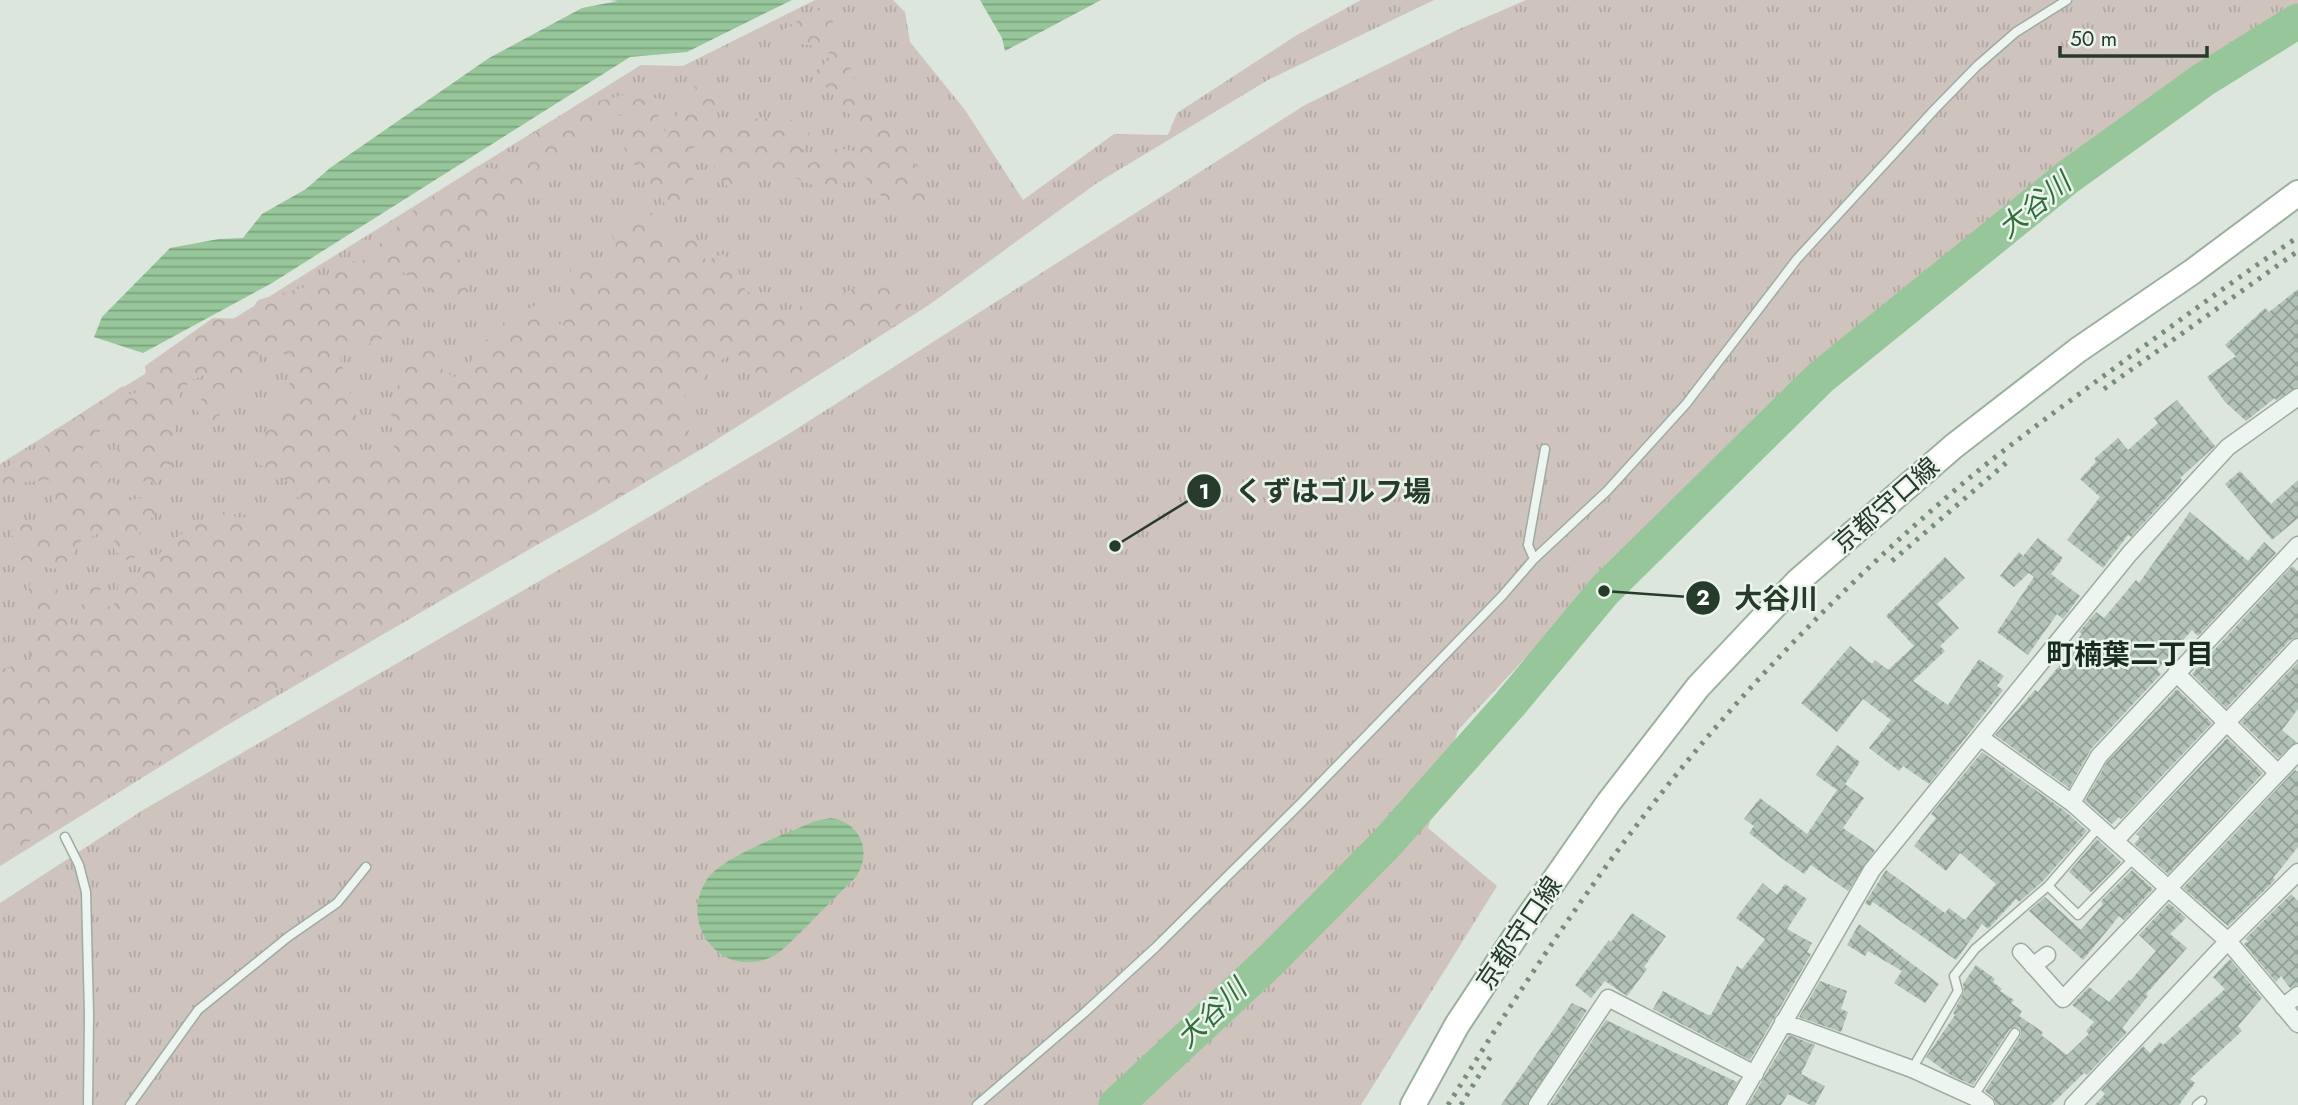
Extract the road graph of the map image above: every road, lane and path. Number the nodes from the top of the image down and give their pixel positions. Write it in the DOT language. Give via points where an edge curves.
graph roads {
  1 [pos="2067,0"];
  2 [pos="2298,193"];
  3 [pos="2298,397"];
  4 [pos="1545,449"];
  5 [pos="2298,545"];
  6 [pos="1534,559"];
  7 [pos="2298,647"];
  8 [pos="2176,673"];
  9 [pos="2227,723"];
  10 [pos="1981,738"];
  11 [pos="2298,752"];
  12 [pos="2278,773"];
  13 [pos="2072,803"];
  14 [pos="2099,827"];
  15 [pos="65,836"];
  16 [pos="2115,841"];
  17 [pos="2134,858"];
  18 [pos="366,867"];
  19 [pos="2298,872"];
  20 [pos="2048,886"];
  21 [pos="2168,888"];
  22 [pos="2228,941"];
  23 [pos="2021,952"];
  24 [pos="2047,955"];
  25 [pos="2034,966"];
  26 [pos="2298,995"];
  27 [pos="2283,1007"];
  28 [pos="1783,1022"];
  29 [pos="2298,1024"];
  30 [pos="2015,1033"];
  31 [pos="1912,1069"];
  32 [pos="1755,1074"];
  33 [pos="1980,1101"];
  34 [pos="88,1105"];
  35 [pos="130,1105"];
  36 [pos="977,1105"];
  37 [pos="1413,1105"];
  38 [pos="1537,1105"];
  39 [pos="1736,1105"];
  40 [pos="2073,1105"];
  1 -- 6 [label="lane" via="2016,32 1926,118 1797,258 1686,404 1607,491"];
  2 -- 37 [label="main road, 京都守口線" via="2078,350 1954,446 1798,581 1698,687 1609,802 1457,1025"];
  3 -- 10 [label="street" via="2228,447 2169,509"];
  4 -- 6 [label="lane" via="1528,545"];
  5 -- 8 [label="street"];
  6 -- 36 [label="lane" via="1156,947"];
  7 -- 9 [label="street"];
  8 -- 9 [label="street"];
  8 -- 13 [label="street" via="2099,756"];
  9 -- 12 [label="street"];
  9 -- 16 [label="street"];
  10 -- 13 [label="street"];
  10 -- 28 [label="street" via="1872,870"];
  11 -- 12 [label="street"];
  12 -- 21 [label="street"];
  13 -- 14 [label="street"];
  14 -- 16 [label="street"];
  14 -- 20 [label="lane"];
  15 -- 34 [label="lane" via="86,892"];
  16 -- 17 [label="street"];
  17 -- 20 [label="lane" via="2078,915"];
  17 -- 21 [label="street"];
  18 -- 35 [label="lane" via="337,903 198,1010"];
  19 -- 22 [label="street"];
  20 -- 31 [label="lane" via="1975,949 1954,976 1958,991"];
  21 -- 22 [label="street"];
  21 -- 25 [label="street" via="2063,999"];
  22 -- 27 [label="street"];
  22 -- 40 [label="street"];
  23 -- 25 [label="street"];
  24 -- 25 [label="street"];
  26 -- 27 [label="street"];
  27 -- 29 [label="street"];
  28 -- 31 [label="street"];
  28 -- 32 [label="street"];
  30 -- 33 [label="lane"];
  31 -- 33 [label="street"];
  32 -- 38 [label="street" via="1608,998"];
  32 -- 39 [label="street"];
}
